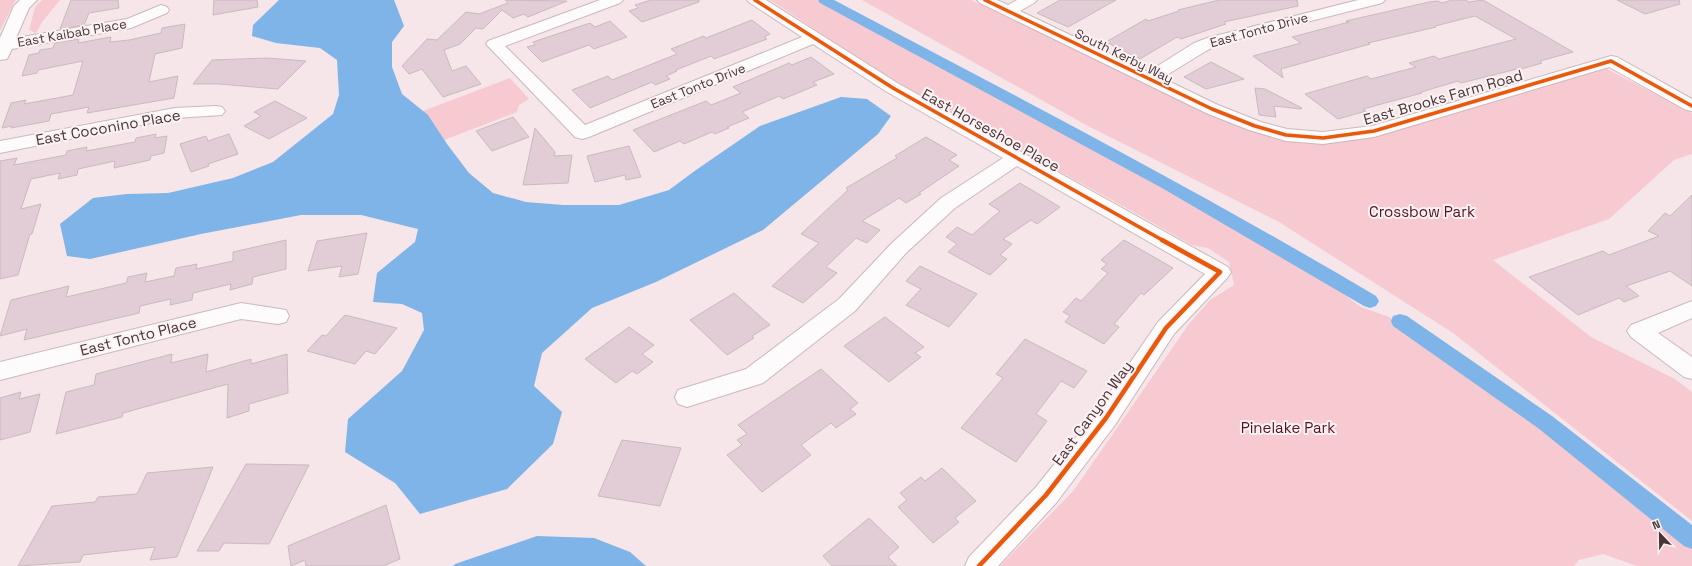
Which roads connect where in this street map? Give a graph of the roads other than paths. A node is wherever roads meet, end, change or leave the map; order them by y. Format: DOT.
graph roads {
  1 [pos="29,0"];
  2 [pos="615,0"];
  3 [pos="755,0"];
  4 [pos="985,0"];
  5 [pos="1029,0"];
  6 [pos="1377,0"];
  7 [pos="161,10"];
  8 [pos="1008,11"];
  9 [pos="814,38"];
  10 [pos="3,51"];
  11 [pos="1149,79"];
  12 [pos="1692,106"];
  13 [pos="216,111"];
  14 [pos="1255,126"];
  15 [pos="0,147"];
  16 [pos="1016,158"];
  17 [pos="1220,272"];
  18 [pos="1692,309"];
  19 [pos="278,316"];
  20 [pos="1692,370"];
  21 [pos="0,371"];
  22 [pos="687,397"];
  23 [pos="979,566"];
  1 -- 10 [label="street"];
  2 -- 9 [label="street, East Tonto Drive"];
  3 -- 9 [label="street, East Horseshoe Place"];
  4 -- 8 [label="street, South Kerby Way"];
  5 -- 8 [label="street"];
  6 -- 11 [label="street, East Tonto Drive"];
  7 -- 10 [label="street, East Kaibab Place"];
  8 -- 11 [label="street, South Kerby Way"];
  9 -- 16 [label="street, East Horseshoe Place"];
  11 -- 14 [label="street, South Kerby Way"];
  12 -- 14 [label="street, East Brooks Farm Road"];
  13 -- 15 [label="street, East Coconino Place"];
  16 -- 17 [label="street, East Horseshoe Place"];
  16 -- 22 [label="street, East Horseshoe Place"];
  17 -- 23 [label="street, East Canyon Way"];
  18 -- 20 [label="street"];
  19 -- 21 [label="street, East Tonto Place"];
}
